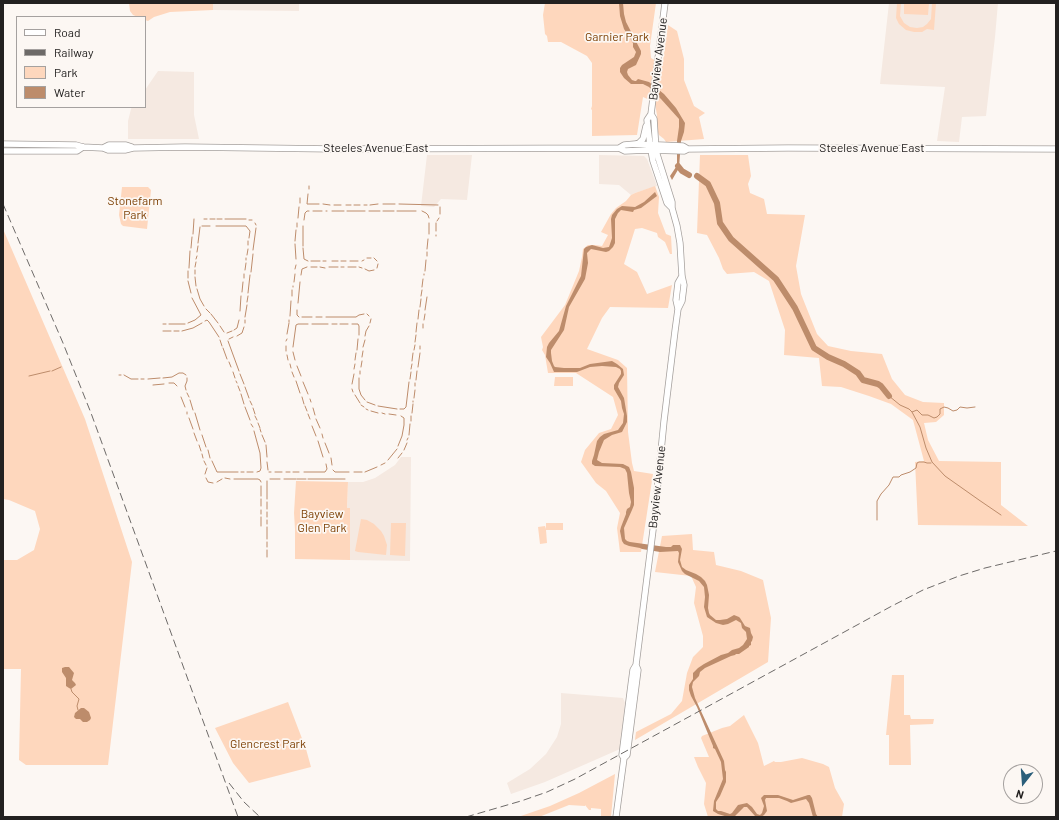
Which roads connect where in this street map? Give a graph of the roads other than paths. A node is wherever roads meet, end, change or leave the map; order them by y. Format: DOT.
graph roads {
  1 [pos="665,3"];
  2 [pos="651,114"];
  3 [pos="648,120"];
  4 [pos="654,135"];
  5 [pos="3,144"];
  6 [pos="83,148"];
  7 [pos="635,148"];
  8 [pos="653,148"];
  9 [pos="666,148"];
  10 [pos="1056,149"];
  11 [pos="3,151"];
  12 [pos="653,160"];
  13 [pos="661,168"];
  14 [pos="672,208"];
  15 [pos="616,817"];
  1 -- 2 [label="main road, Bayview Avenue"];
  2 -- 3 [label="main road, Bayview Avenue"];
  2 -- 4 [label="main road, Bayview Avenue"];
  3 -- 7 [label="main road"];
  3 -- 8 [label="main road, Bayview Avenue"];
  4 -- 8 [label="main road, Bayview Avenue"];
  4 -- 9 [label="main road"];
  5 -- 6 [label="main road, Steeles Avenue East"];
  6 -- 7 [label="main road, Steeles Avenue East"];
  6 -- 11 [label="main road, Steeles Avenue East"];
  7 -- 8 [label="main road, Steeles Avenue East"];
  7 -- 12 [label="main road"];
  8 -- 9 [label="main road, Steeles Avenue East"];
  8 -- 12 [label="main road, Bayview Avenue"];
  8 -- 13 [label="main road, Bayview Avenue"];
  9 -- 10 [label="main road, Steeles Avenue East"];
  9 -- 13 [label="main road"];
  12 -- 14 [label="main road, Bayview Avenue"];
  13 -- 14 [label="main road, Bayview Avenue"];
  14 -- 15 [label="main road, Bayview Avenue"];
}
